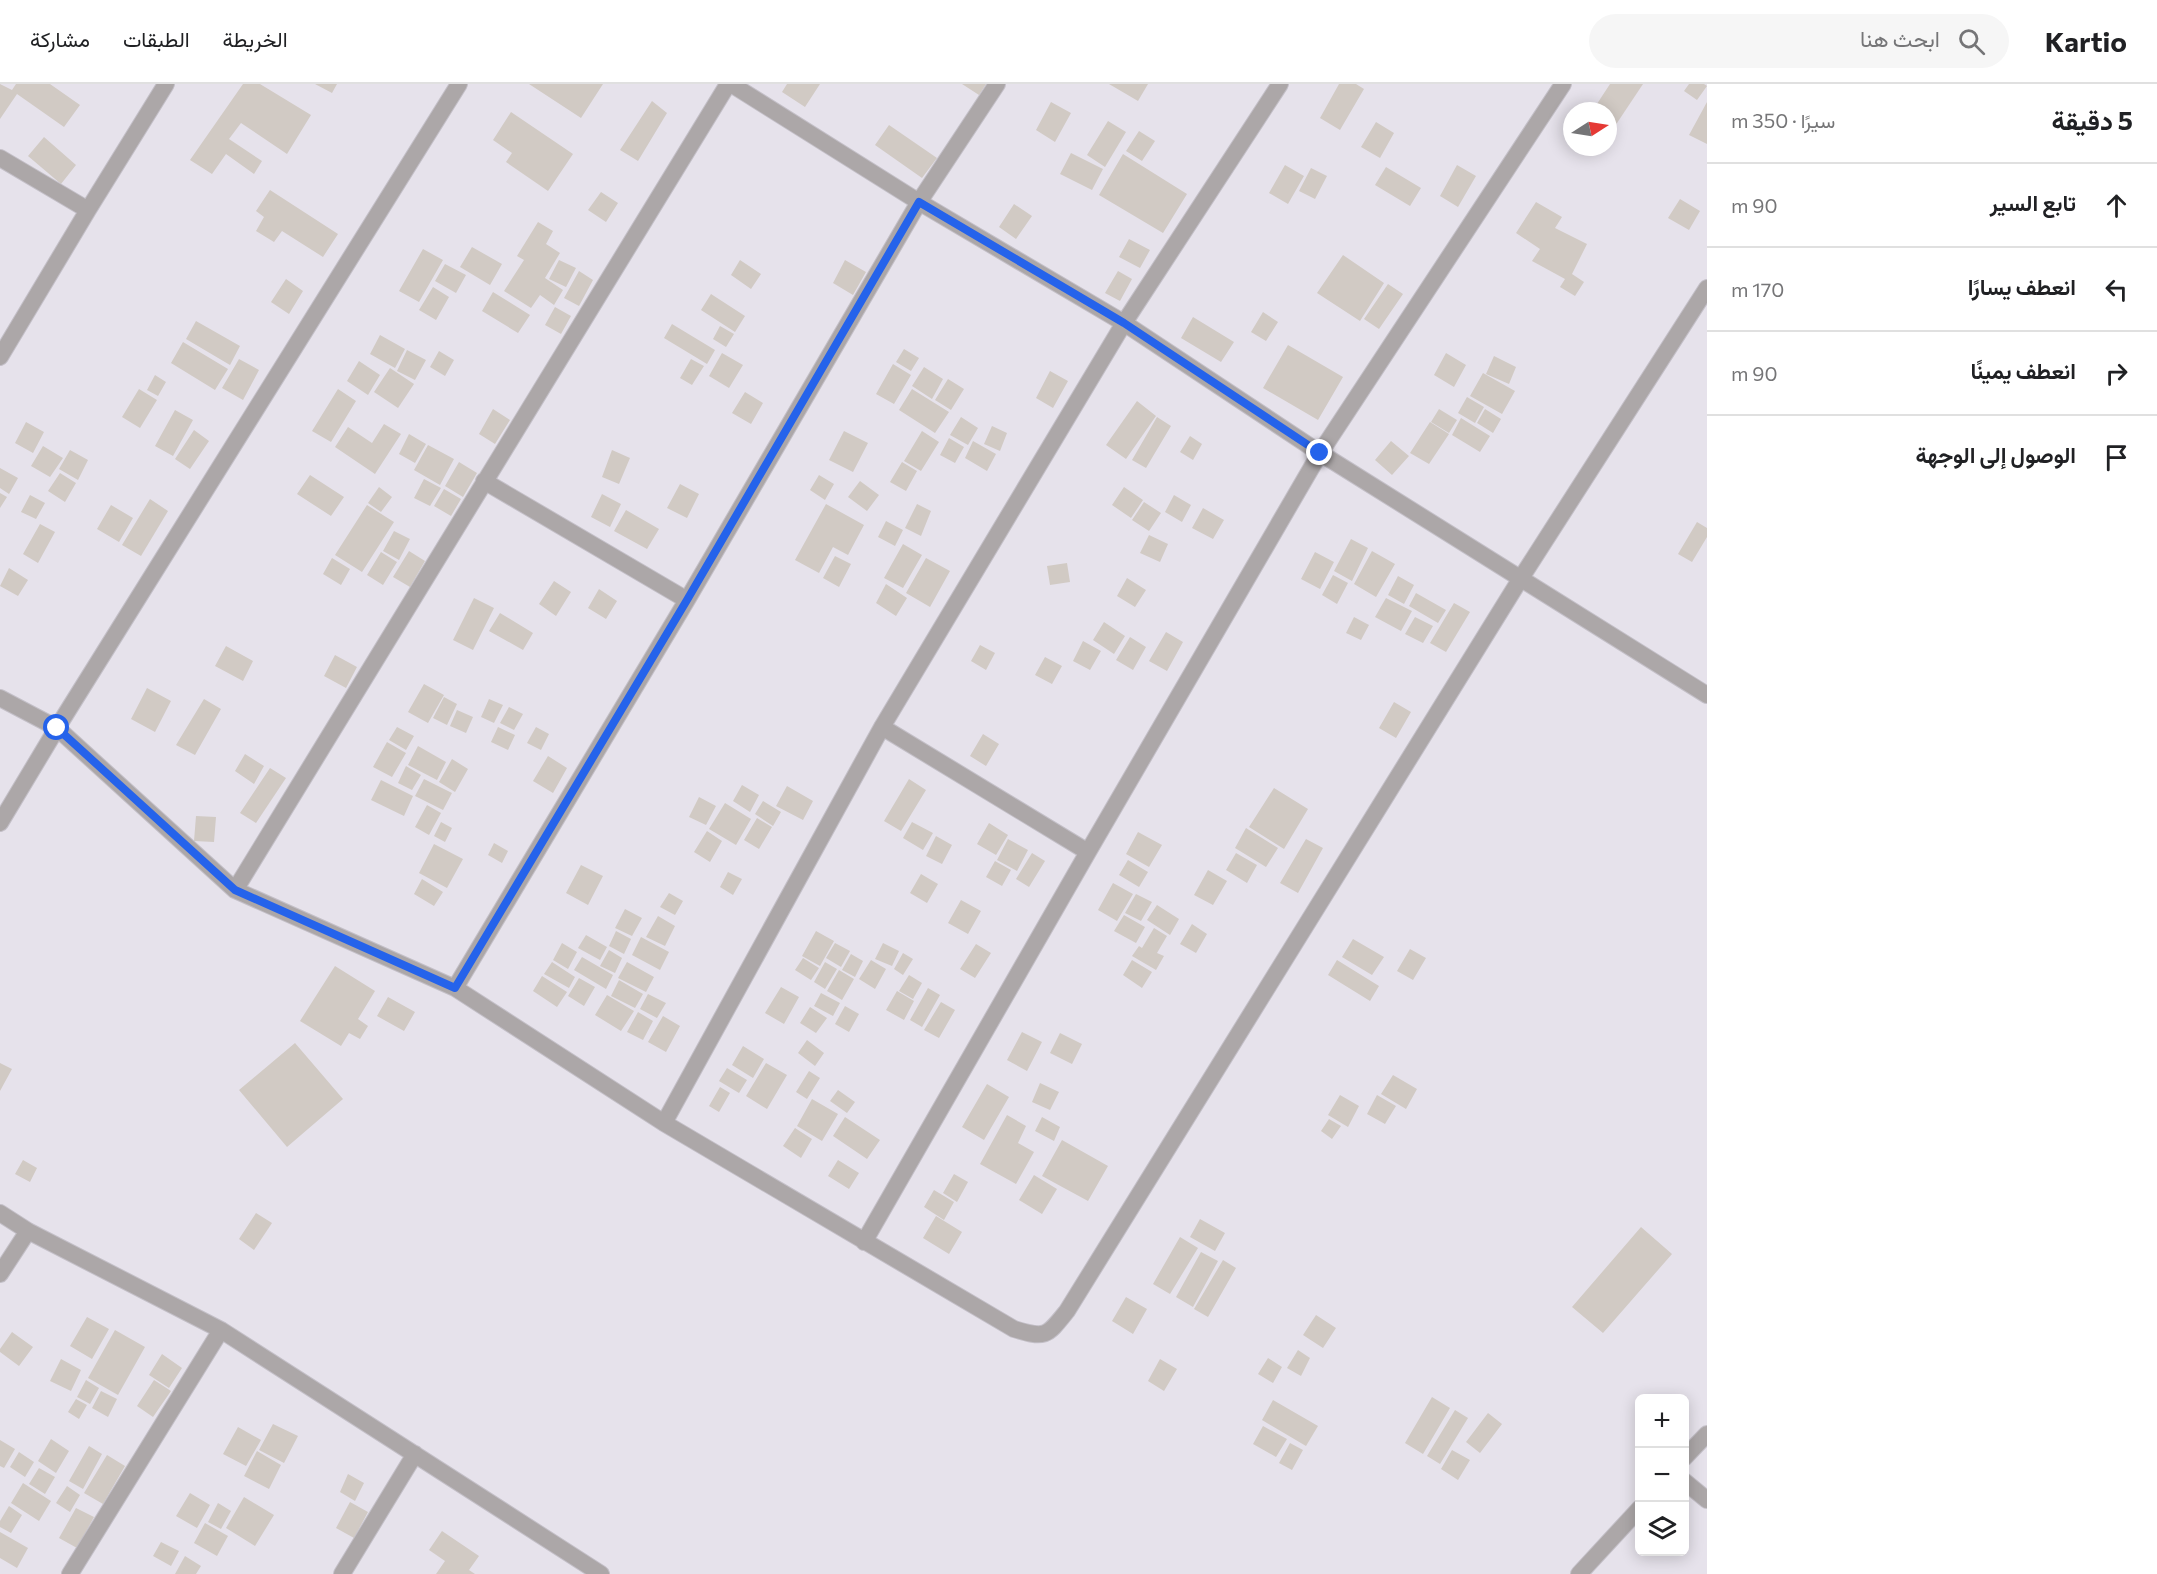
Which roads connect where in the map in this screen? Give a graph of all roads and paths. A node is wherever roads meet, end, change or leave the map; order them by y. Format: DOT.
graph roads {
  1 [pos="166,84"];
  2 [pos="459,84"];
  3 [pos="730,84"];
  4 [pos="997,84"];
  5 [pos="1280,84"];
  6 [pos="1563,84"];
  7 [pos="0,158"];
  8 [pos="919,202"];
  9 [pos="88,210"];
  10 [pos="1707,288"];
  11 [pos="1124,323"];
  12 [pos="0,357"];
  13 [pos="1320,453"];
  14 [pos="484,481"];
  15 [pos="1521,578"];
  16 [pos="687,600"];
  17 [pos="1707,695"];
  18 [pos="0,698"];
  19 [pos="57,728"];
  20 [pos="882,728"];
  21 [pos="0,823"];
  22 [pos="1088,852"];
  23 [pos="235,890"];
  24 [pos="455,988"];
  25 [pos="664,1123"];
  26 [pos="0,1213"];
  27 [pos="28,1231"];
  28 [pos="864,1242"];
  29 [pos="0,1274"];
  30 [pos="221,1329"];
  31 [pos="1707,1434"];
  32 [pos="1689,1453"];
  33 [pos="416,1454"];
  34 [pos="1689,1485"];
  35 [pos="1707,1500"];
  36 [pos="1635,1513"];
  37 [pos="70,1574"];
  38 [pos="342,1574"];
  39 [pos="601,1574"];
  40 [pos="1579,1574"];
  1 -- 9 [label="street"];
  2 -- 19 [label="street"];
  3 -- 8 [label="street"];
  3 -- 14 [label="street"];
  4 -- 8 [label="street"];
  5 -- 11 [label="street"];
  6 -- 13 [label="street"];
  7 -- 9 [label="street"];
  8 -- 11 [label="street"];
  8 -- 16 [label="street"];
  9 -- 12 [label="street"];
  10 -- 15 [label="street"];
  11 -- 13 [label="street"];
  11 -- 20 [label="street"];
  13 -- 15 [label="street"];
  13 -- 22 [label="street"];
  14 -- 16 [label="street"];
  14 -- 23 [label="street"];
  15 -- 17 [label="street"];
  15 -- 28 [label="street"];
  16 -- 24 [label="street"];
  18 -- 19 [label="street"];
  19 -- 21 [label="street"];
  19 -- 23 [label="street"];
  20 -- 22 [label="street"];
  20 -- 25 [label="street"];
  22 -- 28 [label="street"];
  23 -- 24 [label="street"];
  24 -- 25 [label="street"];
  25 -- 28 [label="street"];
  26 -- 27 [label="street"];
  27 -- 29 [label="street"];
  27 -- 30 [label="street"];
  30 -- 33 [label="street"];
  30 -- 37 [label="street"];
  31 -- 32 [label="street"];
  33 -- 38 [label="street"];
  33 -- 39 [label="street"];
  34 -- 35 [label="street"];
  36 -- 40 [label="street"];
}
